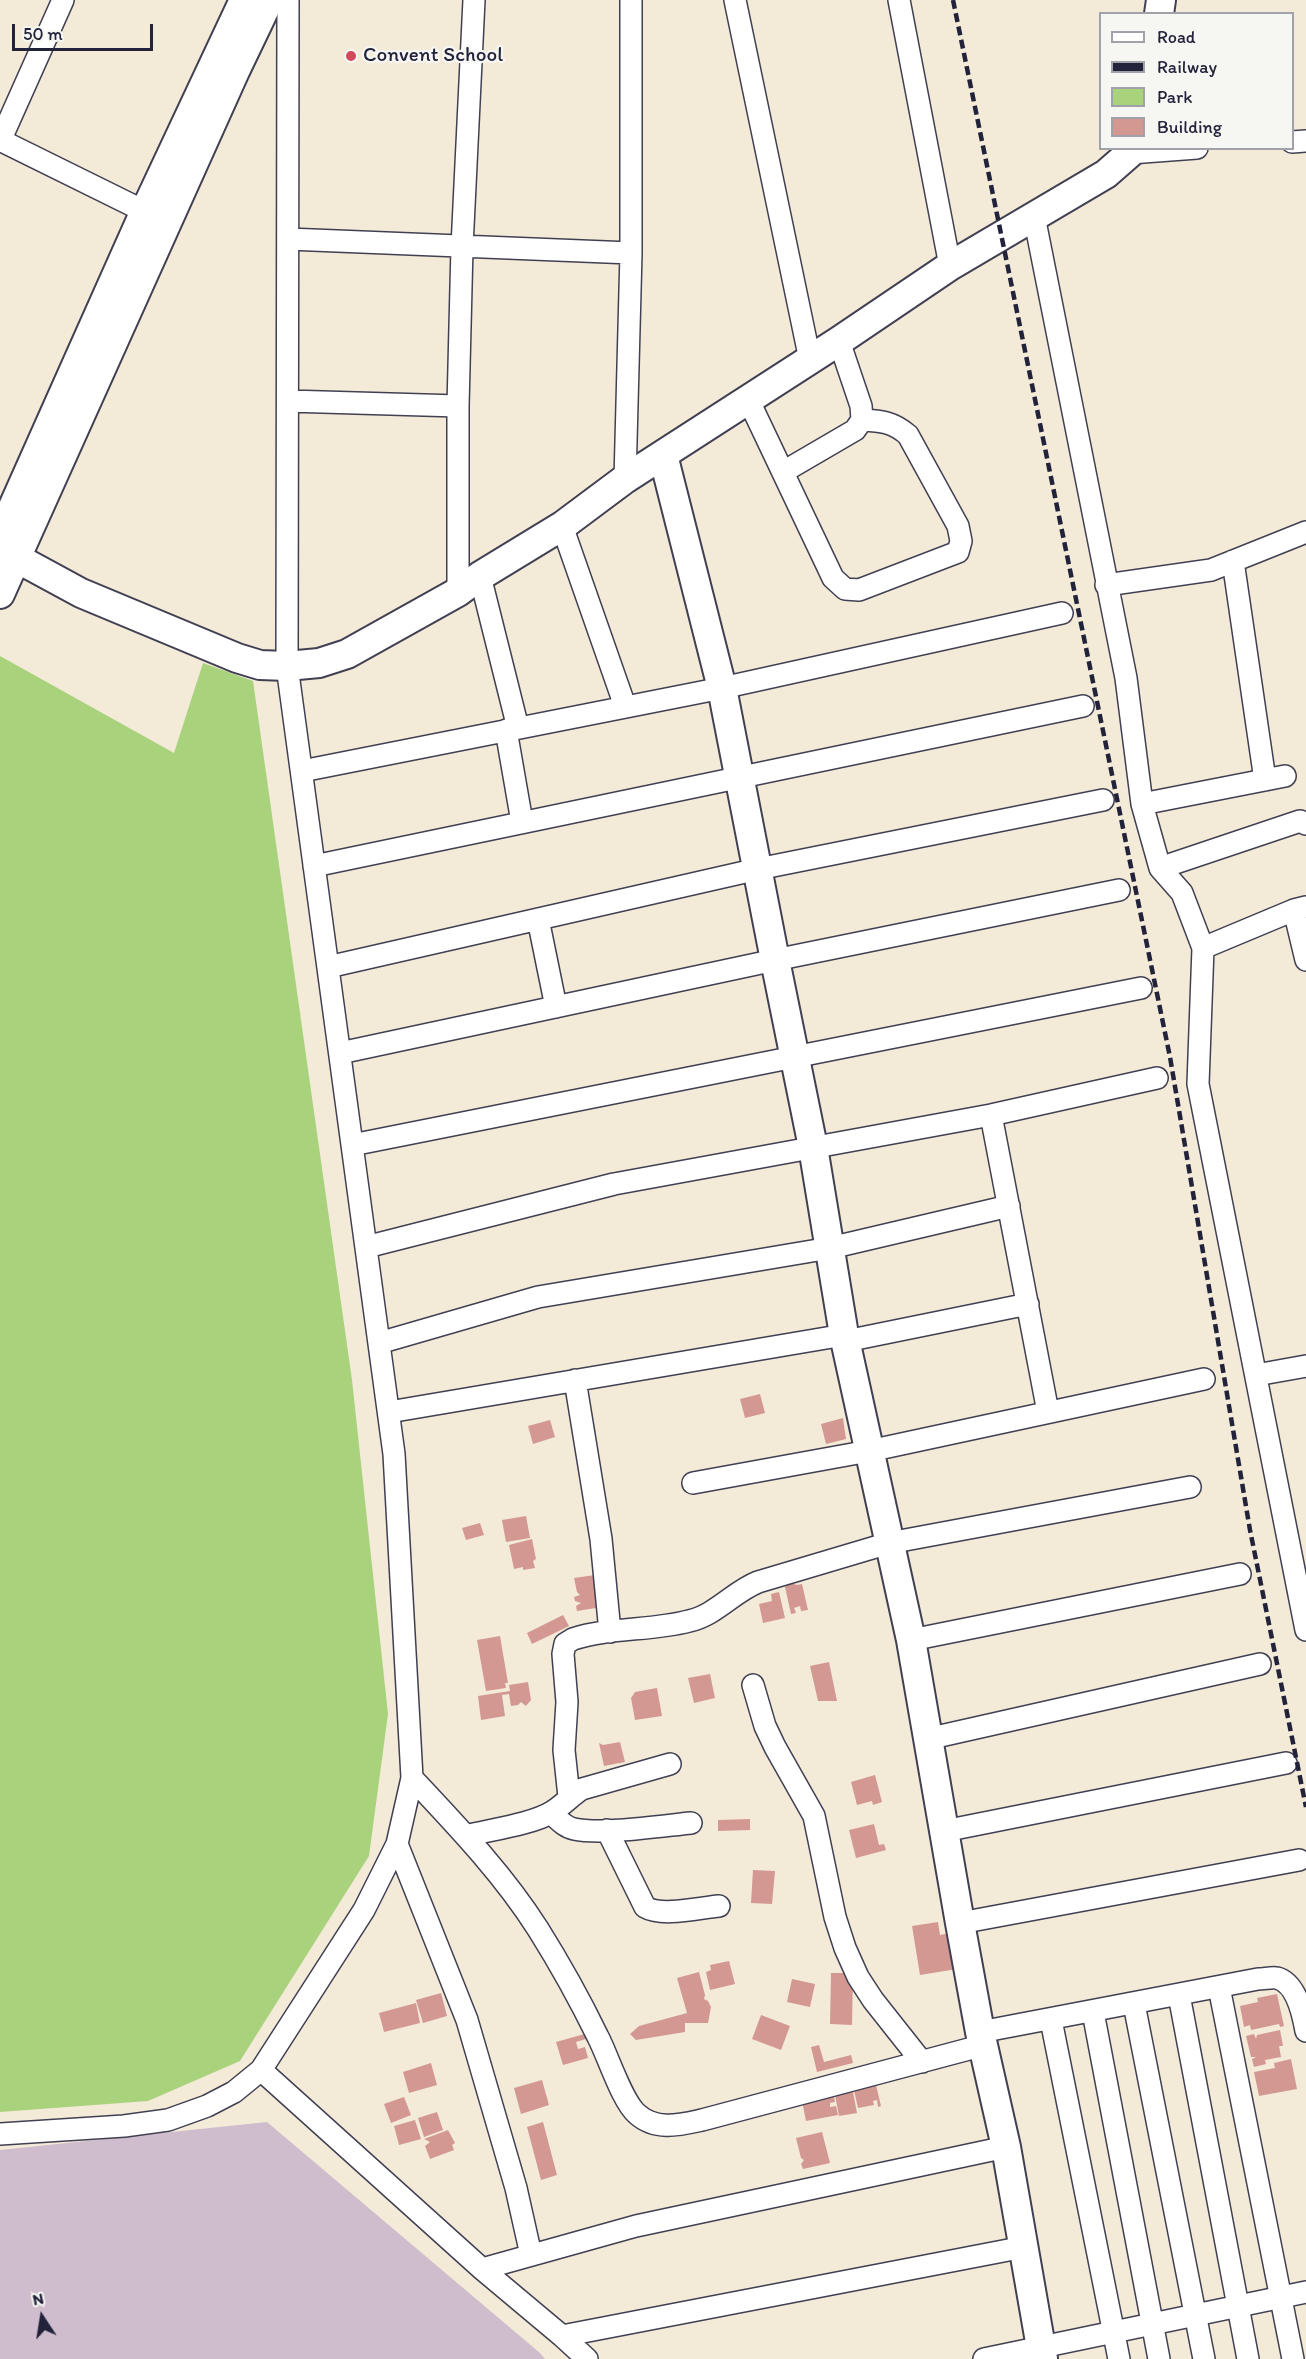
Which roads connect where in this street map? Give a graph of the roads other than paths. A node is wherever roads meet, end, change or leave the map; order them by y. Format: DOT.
graph roads {
  1 [pos="63,0"];
  2 [pos="244,0"];
  3 [pos="269,0"];
  4 [pos="288,0"];
  5 [pos="474,0"];
  6 [pos="631,0"];
  7 [pos="735,0"];
  8 [pos="899,0"];
  9 [pos="0,140"];
  10 [pos="1152,150"];
  11 [pos="1130,151"];
  12 [pos="1034,216"];
  13 [pos="156,217"];
  14 [pos="288,239"];
  15 [pos="462,248"];
  16 [pos="631,253"];
  17 [pos="950,266"];
  18 [pos="839,341"];
  19 [pos="810,360"];
  20 [pos="748,399"];
  21 [pos="288,401"];
  22 [pos="458,406"];
  23 [pos="862,420"];
  24 [pos="663,455"];
  25 [pos="783,472"];
  26 [pos="625,479"];
  27 [pos="562,526"];
  28 [pos="1306,532"];
  29 [pos="5,547"];
  30 [pos="1233,561"];
  31 [pos="469,584"];
  32 [pos="1106,585"];
  33 [pos="0,594"];
  34 [pos="1062,613"];
  35 [pos="287,666"];
  36 [pos="722,688"];
  37 [pos="625,706"];
  38 [pos="1083,706"];
  39 [pos="512,729"];
  40 [pos="302,771"];
  41 [pos="739,777"];
  42 [pos="1103,800"];
  43 [pos="1142,804"];
  44 [pos="522,822"];
  45 [pos="1306,824"];
  46 [pos="314,866"];
  47 [pos="1160,868"];
  48 [pos="758,869"];
  49 [pos="1119,890"];
  50 [pos="1300,909"];
  51 [pos="538,919"];
  52 [pos="1203,948"];
  53 [pos="775,960"];
  54 [pos="1306,960"];
  55 [pos="328,967"];
  56 [pos="1141,988"];
  57 [pos="556,1007"];
  58 [pos="340,1053"];
  59 [pos="795,1057"];
  60 [pos="1157,1078"];
  61 [pos="991,1115"];
  62 [pos="352,1145"];
  63 [pos="813,1147"];
  64 [pos="1010,1206"];
  65 [pos="366,1247"];
  66 [pos="830,1248"];
  67 [pos="1028,1304"];
  68 [pos="845,1338"];
  69 [pos="379,1343"];
  70 [pos="1306,1366"];
  71 [pos="1256,1375"];
  72 [pos="1204,1379"];
  73 [pos="575,1380"];
  74 [pos="388,1412"];
  75 [pos="1048,1412"];
  76 [pos="869,1451"];
  77 [pos="693,1483"];
  78 [pos="1190,1487"];
  79 [pos="889,1543"];
  80 [pos="1240,1574"];
  81 [pos="1306,1630"];
  82 [pos="610,1632"];
  83 [pos="911,1640"];
  84 [pos="1260,1664"];
  85 [pos="753,1685"];
  86 [pos="927,1739"];
  87 [pos="1286,1763"];
  88 [pos="670,1764"];
  89 [pos="412,1778"];
  90 [pos="569,1797"];
  91 [pos="551,1813"];
  92 [pos="691,1824"];
  93 [pos="607,1830"];
  94 [pos="944,1831"];
  95 [pos="466,1836"];
  96 [pos="397,1844"];
  97 [pos="1299,1860"];
  98 [pos="719,1906"];
  99 [pos="960,1923"];
  100 [pos="1219,1987"];
  101 [pos="1179,1995"];
  102 [pos="1134,2004"];
  103 [pos="1093,2012"];
  104 [pos="1051,2020"];
  105 [pos="1306,2031"];
  106 [pos="982,2038"];
  107 [pos="922,2061"];
  108 [pos="261,2070"];
  109 [pos="0,2134"];
  110 [pos="1006,2147"];
  111 [pos="1024,2247"];
  112 [pos="531,2255"];
  113 [pos="482,2269"];
  114 [pos="1306,2292"];
  115 [pos="1280,2297"];
  116 [pos="1238,2305"];
  117 [pos="1196,2314"];
  118 [pos="1151,2323"];
  119 [pos="1113,2332"];
  120 [pos="562,2336"];
  121 [pos="1042,2353"];
  122 [pos="586,2359"];
  123 [pos="984,2359"];
  124 [pos="1119,2359"];
  125 [pos="1159,2359"];
  126 [pos="1204,2359"];
  127 [pos="1248,2359"];
  128 [pos="1293,2359"];
  1 -- 9 [label="street"];
  2 -- 13 [label="street"];
  3 -- 13 [label="street"];
  4 -- 14 [label="street"];
  5 -- 15 [label="street"];
  6 -- 16 [label="street"];
  7 -- 19 [label="street"];
  8 -- 17 [label="street"];
  9 -- 13 [label="street"];
  10 -- 11 [label="street"];
  11 -- 12 [label="street"];
  12 -- 17 [label="street"];
  12 -- 32 [label="street"];
  13 -- 29 [label="street"];
  14 -- 15 [label="street"];
  14 -- 21 [label="street"];
  15 -- 16 [label="street"];
  15 -- 22 [label="street"];
  16 -- 26 [label="street"];
  17 -- 18 [label="street"];
  18 -- 19 [label="street"];
  18 -- 23 [label="street"];
  19 -- 20 [label="street"];
  20 -- 24 [label="street"];
  20 -- 25 [label="street"];
  21 -- 22 [label="street"];
  21 -- 35 [label="street"];
  22 -- 31 [label="street"];
  23 -- 25 [label="street"];
  23 -- 25 [label="street"];
  24 -- 26 [label="street"];
  24 -- 36 [label="street"];
  26 -- 27 [label="street"];
  27 -- 31 [label="street"];
  27 -- 37 [label="street"];
  28 -- 30 [label="street"];
  29 -- 33 [label="street"];
  29 -- 35 [label="street"];
  30 -- 32 [label="street"];
  30 -- 43 [label="street"];
  31 -- 35 [label="street"];
  31 -- 39 [label="street"];
  32 -- 43 [label="street"];
  34 -- 36 [label="street"];
  35 -- 40 [label="street"];
  36 -- 37 [label="street"];
  36 -- 41 [label="street"];
  37 -- 39 [label="street"];
  38 -- 41 [label="street"];
  39 -- 40 [label="street"];
  39 -- 44 [label="street"];
  40 -- 46 [label="street"];
  41 -- 44 [label="street"];
  41 -- 48 [label="street"];
  42 -- 48 [label="street"];
  43 -- 47 [label="street"];
  44 -- 46 [label="street"];
  45 -- 47 [label="street"];
  46 -- 55 [label="street"];
  47 -- 52 [label="street"];
  48 -- 51 [label="street"];
  48 -- 53 [label="street"];
  49 -- 53 [label="street"];
  50 -- 52 [label="street"];
  50 -- 54 [label="street"];
  51 -- 55 [label="street"];
  51 -- 57 [label="street"];
  52 -- 71 [label="street"];
  53 -- 57 [label="street"];
  53 -- 59 [label="street"];
  55 -- 58 [label="street"];
  56 -- 59 [label="street"];
  57 -- 58 [label="street"];
  58 -- 62 [label="street"];
  59 -- 62 [label="street"];
  59 -- 63 [label="street"];
  60 -- 61 [label="street"];
  61 -- 63 [label="street"];
  61 -- 64 [label="street"];
  62 -- 65 [label="street"];
  63 -- 65 [label="street"];
  63 -- 66 [label="street"];
  64 -- 66 [label="street"];
  64 -- 67 [label="street"];
  65 -- 69 [label="street"];
  66 -- 68 [label="street"];
  66 -- 69 [label="street"];
  67 -- 68 [label="street"];
  67 -- 75 [label="street"];
  68 -- 73 [label="street"];
  68 -- 76 [label="street"];
  69 -- 74 [label="street"];
  70 -- 71 [label="street"];
  71 -- 81 [label="street"];
  72 -- 75 [label="street"];
  73 -- 74 [label="street"];
  73 -- 82 [label="street"];
  74 -- 89 [label="street"];
  75 -- 76 [label="street"];
  76 -- 77 [label="street"];
  76 -- 79 [label="street"];
  78 -- 79 [label="street"];
  79 -- 82 [label="street"];
  79 -- 83 [label="street"];
  80 -- 83 [label="street"];
  82 -- 90 [label="street"];
  83 -- 86 [label="street"];
  84 -- 86 [label="street"];
  85 -- 107 [label="street"];
  86 -- 94 [label="street"];
  87 -- 94 [label="street"];
  88 -- 90 [label="street"];
  89 -- 95 [label="street"];
  89 -- 96 [label="street"];
  90 -- 91 [label="street"];
  91 -- 93 [label="street"];
  91 -- 95 [label="street"];
  92 -- 93 [label="street"];
  93 -- 98 [label="street"];
  94 -- 99 [label="street"];
  95 -- 107 [label="street"];
  96 -- 108 [label="street"];
  96 -- 112 [label="street"];
  97 -- 99 [label="street"];
  99 -- 106 [label="street"];
  100 -- 101 [label="street"];
  100 -- 105 [label="street"];
  100 -- 115 [label="street"];
  101 -- 102 [label="street"];
  101 -- 116 [label="street"];
  102 -- 103 [label="street"];
  102 -- 117 [label="street"];
  103 -- 104 [label="street"];
  103 -- 118 [label="street"];
  104 -- 106 [label="street"];
  104 -- 119 [label="street"];
  106 -- 107 [label="street"];
  106 -- 110 [label="street"];
  108 -- 109 [label="street"];
  108 -- 113 [label="street"];
  110 -- 111 [label="street"];
  110 -- 112 [label="street"];
  111 -- 120 [label="street"];
  111 -- 121 [label="street"];
  112 -- 113 [label="street"];
  113 -- 120 [label="street"];
  114 -- 115 [label="street"];
  115 -- 116 [label="street"];
  115 -- 128 [label="street"];
  116 -- 117 [label="street"];
  116 -- 127 [label="street"];
  117 -- 118 [label="street"];
  117 -- 126 [label="street"];
  118 -- 119 [label="street"];
  118 -- 125 [label="street"];
  119 -- 121 [label="street"];
  119 -- 124 [label="street"];
  120 -- 122 [label="street"];
  121 -- 123 [label="street"];
}
